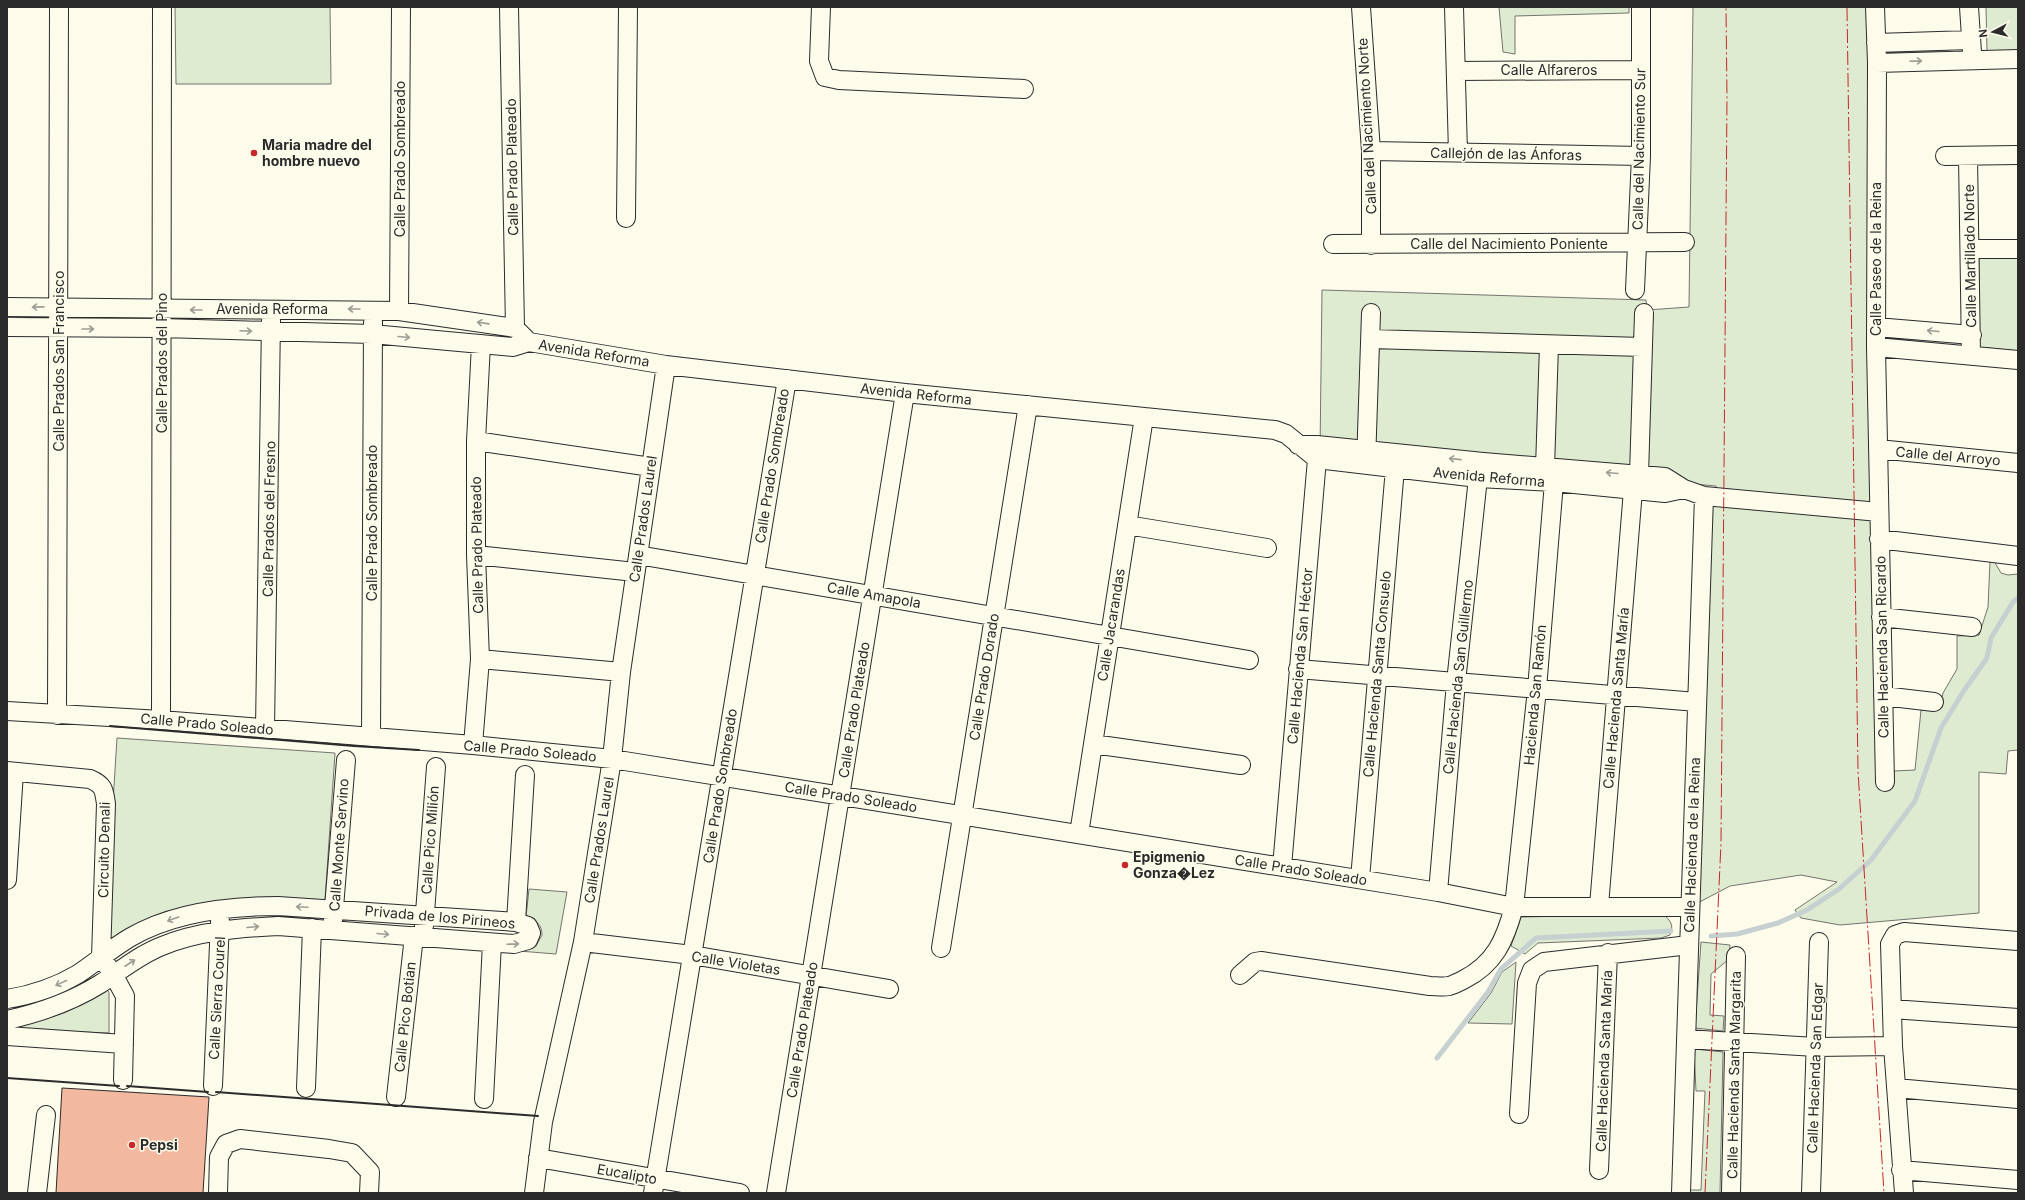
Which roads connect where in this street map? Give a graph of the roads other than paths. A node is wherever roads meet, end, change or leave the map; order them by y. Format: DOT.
graph roads {
  1 [pos="59,7"];
  2 [pos="162,7"];
  3 [pos="401,7"];
  4 [pos="509,7"];
  5 [pos="628,7"];
  6 [pos="821,7"];
  7 [pos="1361,7"];
  8 [pos="1454,7"];
  9 [pos="1641,7"];
  10 [pos="1875,7"];
  11 [pos="1969,7"];
  12 [pos="1970,40"];
  13 [pos="1876,43"];
  14 [pos="2018,59"];
  15 [pos="1973,60"];
  16 [pos="1877,63"];
  17 [pos="1641,70"];
  18 [pos="1456,71"];
  19 [pos="1024,89"];
  20 [pos="1371,151"];
  21 [pos="1458,153"];
  22 [pos="2018,155"];
  23 [pos="1641,156"];
  24 [pos="1945,156"];
  25 [pos="1968,156"];
  26 [pos="626,218"];
  27 [pos="1684,242"];
  28 [pos="1637,243"];
  29 [pos="1333,244"];
  30 [pos="1371,245"];
  31 [pos="1971,249"];
  32 [pos="2018,249"];
  33 [pos="1635,290"];
  34 [pos="7,307"];
  35 [pos="59,307"];
  36 [pos="270,309"];
  37 [pos="373,309"];
  38 [pos="162,310"];
  39 [pos="399,310"];
  40 [pos="1371,313"];
  41 [pos="1644,313"];
  42 [pos="7,327"];
  43 [pos="1876,327"];
  44 [pos="162,328"];
  45 [pos="515,328"];
  46 [pos="59,329"];
  47 [pos="272,332"];
  48 [pos="372,334"];
  49 [pos="1972,335"];
  50 [pos="1371,339"];
  51 [pos="530,342"];
  52 [pos="481,344"];
  53 [pos="1549,345"];
  54 [pos="1642,347"];
  55 [pos="1876,347"];
  56 [pos="1971,355"];
  57 [pos="2018,360"];
  58 [pos="666,364"];
  59 [pos="787,379"];
  60 [pos="905,393"];
  61 [pos="1028,406"];
  62 [pos="1144,417"];
  63 [pos="476,441"];
  64 [pos="1878,449"];
  65 [pos="1317,452"];
  66 [pos="1367,458"];
  67 [pos="2018,462"];
  68 [pos="651,467"];
  69 [pos="1395,468"];
  70 [pos="1480,470"];
  71 [pos="1549,475"];
  72 [pos="1636,483"];
  73 [pos="1704,496"];
  74 [pos="1879,512"];
  75 [pos="1127,526"];
  76 [pos="1879,539"];
  77 [pos="1267,548"];
  78 [pos="476,555"];
  79 [pos="2018,556"];
  80 [pos="636,564"];
  81 [pos="754,575"];
  82 [pos="872,595"];
  83 [pos="994,616"];
  84 [pos="1881,617"];
  85 [pos="1972,627"];
  86 [pos="1110,636"];
  87 [pos="480,659"];
  88 [pos="1249,660"];
  89 [pos="1298,669"];
  90 [pos="621,672"];
  91 [pos="1377,676"];
  92 [pos="1456,682"];
  93 [pos="1537,688"];
  94 [pos="1616,695"];
  95 [pos="1883,696"];
  96 [pos="1697,702"];
  97 [pos="1934,702"];
  98 [pos="7,711"];
  99 [pos="57,715"];
  100 [pos="161,720"];
  101 [pos="266,729"];
  102 [pos="371,737"];
  103 [pos="1093,744"];
  104 [pos="473,745"];
  105 [pos="612,759"];
  106 [pos="346,760"];
  107 [pos="1241,765"];
  108 [pos="436,767"];
  109 [pos="10,772"];
  110 [pos="525,775"];
  111 [pos="721,777"];
  112 [pos="1885,782"];
  113 [pos="840,796"];
  114 [pos="962,815"];
  115 [pos="1079,834"];
  116 [pos="1282,867"];
  117 [pos="1360,879"];
  118 [pos="7,880"];
  119 [pos="1438,892"];
  120 [pos="1599,906"];
  121 [pos="1514,907"];
  122 [pos="1690,907"];
  123 [pos="334,909"];
  124 [pos="220,910"];
  125 [pos="425,914"];
  126 [pos="516,922"];
  127 [pos="312,928"];
  128 [pos="333,930"];
  129 [pos="221,932"];
  130 [pos="418,937"];
  131 [pos="2018,941"];
  132 [pos="583,942"];
  133 [pos="1819,942"];
  134 [pos="492,943"];
  135 [pos="1689,945"];
  136 [pos="941,948"];
  137 [pos="1608,953"];
  138 [pos="692,955"];
  139 [pos="1736,956"];
  140 [pos="101,957"];
  141 [pos="113,974"];
  142 [pos="811,975"];
  143 [pos="1240,975"];
  144 [pos="889,989"];
  145 [pos="7,999"];
  146 [pos="1892,1009"];
  147 [pos="2018,1018"];
  148 [pos="7,1020"];
  149 [pos="7,1036"];
  150 [pos="1686,1039"];
  151 [pos="1734,1042"];
  152 [pos="124,1044"];
  153 [pos="1893,1046"];
  154 [pos="1816,1047"];
  155 [pos="123,1080"];
  156 [pos="213,1086"];
  157 [pos="306,1088"];
  158 [pos="1896,1088"];
  159 [pos="396,1097"];
  160 [pos="484,1099"];
  161 [pos="2018,1099"];
  162 [pos="1519,1114"];
  163 [pos="46,1115"];
  164 [pos="538,1158"];
  165 [pos="1599,1170"];
  166 [pos="1901,1170"];
  167 [pos="2018,1180"];
  168 [pos="654,1186"];
  169 [pos="37,1193"];
  170 [pos="218,1193"];
  171 [pos="369,1193"];
  172 [pos="534,1193"];
  173 [pos="740,1193"];
  174 [pos="776,1193"];
  175 [pos="1681,1193"];
  176 [pos="1731,1193"];
  177 [pos="1811,1193"];
  178 [pos="1904,1193"];
  1 -- 35 [label="street, Calle Prados San Francisco"];
  2 -- 38 [label="street, Calle Prados del Pino"];
  3 -- 39 [label="street, Calle Prado Sombreado"];
  4 -- 45 [label="street, Calle Prado Plateado"];
  5 -- 26 [label="street"];
  6 -- 19 [label="street"];
  7 -- 20 [label="street, Calle del Nacimiento Norte"];
  8 -- 18 [label="street"];
  9 -- 17 [label="street, Calle del Nacimiento Sur"];
  10 -- 13 [label="street, Calle Paseo de la Reina"];
  11 -- 12 [label="street"];
  12 -- 13 [label="street"];
  12 -- 15 [label="street"];
  13 -- 16 [label="street, Calle Paseo de la Reina"];
  14 -- 15 [label="street"];
  16 -- 15 [label="street, one-way"];
  16 -- 43 [label="street, Calle Paseo de la Reina"];
  17 -- 18 [label="street, Calle Alfareros"];
  17 -- 23 [label="street, Calle del Nacimiento Sur"];
  18 -- 21 [label="street"];
  20 -- 21 [label="street, Callejón de las Ánforas"];
  20 -- 30 [label="street, Calle del Nacimiento Norte"];
  21 -- 23 [label="street, Callejón de las Ánforas"];
  22 -- 25 [label="street"];
  23 -- 28 [label="street, Calle del Nacimiento Sur"];
  24 -- 25 [label="street"];
  25 -- 31 [label="street, Calle Martillado Norte"];
  27 -- 28 [label="street, Calle del Nacimiento Poniente"];
  28 -- 30 [label="street, Calle del Nacimiento Poniente"];
  28 -- 33 [label="street, Calle del Nacimiento Sur"];
  29 -- 30 [label="street, Calle del Nacimiento Poniente"];
  31 -- 32 [label="street"];
  31 -- 49 [label="street, Calle Martillado Norte"];
  35 -- 34 [label="street, Avenida Reforma, one-way"];
  35 -- 38 [label="street, Avenida Reforma"];
  35 -- 46 [label="street, Calle Prados San Francisco"];
  37 -- 36 [label="street, Avenida Reforma, one-way"];
  36 -- 38 [label="street, Avenida Reforma, one-way"];
  36 -- 47 [label="street, Calle Prados del Fresno"];
  37 -- 39 [label="street, Avenida Reforma"];
  37 -- 48 [label="street, Calle Prado Sombreado"];
  38 -- 44 [label="street, Calle Prados del Pino"];
  45 -- 39 [label="street, Avenida Reforma, one-way"];
  40 -- 50 [label="street"];
  41 -- 54 [label="street, Calle Hacienda Santa María"];
  42 -- 46 [label="street, Avenida Reforma"];
  49 -- 43 [label="street, one-way"];
  43 -- 55 [label="street, Calle Paseo de la Reina"];
  46 -- 44 [label="street, Avenida Reforma, one-way"];
  44 -- 47 [label="street, Avenida Reforma, one-way"];
  44 -- 100 [label="street, Calle Prados del Pino"];
  45 -- 51 [label="street, Avenida Reforma"];
  46 -- 99 [label="street, Calle Prados San Francisco"];
  47 -- 48 [label="street, Avenida Reforma"];
  47 -- 101 [label="street, Calle Prados del Fresno"];
  48 -- 52 [label="street, Avenida Reforma, one-way"];
  48 -- 102 [label="street, Calle Prado Sombreado"];
  49 -- 56 [label="street, Calle Martillado Norte"];
  50 -- 53 [label="street"];
  50 -- 66 [label="street"];
  51 -- 52 [label="street, Avenida Reforma"];
  51 -- 58 [label="street, Avenida Reforma"];
  52 -- 63 [label="street, Calle Prado Plateado"];
  53 -- 54 [label="street"];
  53 -- 71 [label="street, Hacienda San Ramón"];
  54 -- 72 [label="street, Calle Hacienda Santa María"];
  55 -- 56 [label="street"];
  55 -- 64 [label="street, Calle Paseo de la Reina"];
  56 -- 57 [label="street"];
  58 -- 59 [label="street, Avenida Reforma"];
  58 -- 68 [label="street, Calle Prados Laurel"];
  59 -- 60 [label="street, Avenida Reforma"];
  59 -- 81 [label="street, Calle Prado Sombreado"];
  60 -- 61 [label="street, Avenida Reforma"];
  60 -- 82 [label="street, Calle Prado Plateado"];
  61 -- 62 [label="street, Avenida Reforma"];
  61 -- 83 [label="street, Calle Prado Dorado"];
  62 -- 65 [label="street, Avenida Reforma"];
  62 -- 75 [label="street, Calle Jacarandas"];
  63 -- 68 [label="street"];
  63 -- 78 [label="street, Calle Prado Plateado"];
  64 -- 67 [label="street, Calle del Arroyo"];
  64 -- 74 [label="street, Calle Paseo de la Reina"];
  65 -- 66 [label="street, Avenida Reforma"];
  65 -- 89 [label="street, Calle Hacienda San Héctor"];
  66 -- 69 [label="street, Avenida Reforma"];
  70 -- 66 [label="street, Avenida Reforma, one-way"];
  68 -- 80 [label="street, Calle Prados Laurel"];
  69 -- 70 [label="street, Avenida Reforma"];
  69 -- 91 [label="street, Calle Hacienda Santa Consuelo"];
  70 -- 71 [label="street, Avenida Reforma"];
  70 -- 92 [label="street, Calle Hacienda San Guillermo"];
  71 -- 72 [label="street, Avenida Reforma"];
  71 -- 93 [label="street, Hacienda San Ramón"];
  72 -- 73 [label="street, Avenida Reforma"];
  72 -- 94 [label="street, Calle Hacienda Santa María"];
  73 -- 74 [label="street, Avenida Reforma"];
  73 -- 96 [label="street, Calle Hacienda de la Reina"];
  74 -- 76 [label="street, Calle Hacienda San Ricardo"];
  75 -- 77 [label="street"];
  75 -- 86 [label="street, Calle Jacarandas"];
  76 -- 79 [label="street"];
  76 -- 84 [label="street, Calle Hacienda San Ricardo"];
  78 -- 80 [label="street, Calle Amapola"];
  78 -- 87 [label="street, Calle Prado Plateado"];
  80 -- 81 [label="street, Calle Amapola"];
  80 -- 90 [label="street, Calle Prados Laurel"];
  81 -- 82 [label="street, Calle Amapola"];
  81 -- 111 [label="street, Calle Prado Sombreado"];
  82 -- 83 [label="street, Calle Amapola"];
  82 -- 113 [label="street, Calle Prado Plateado"];
  83 -- 86 [label="street, Calle Amapola"];
  83 -- 114 [label="street, Calle Prado Dorado"];
  84 -- 85 [label="street"];
  84 -- 95 [label="street, Calle Hacienda San Ricardo"];
  86 -- 88 [label="street, Calle Amapola"];
  86 -- 103 [label="street, Calle Jacarandas"];
  87 -- 90 [label="street"];
  87 -- 104 [label="street, Calle Prado Plateado"];
  89 -- 91 [label="street"];
  89 -- 116 [label="street, Calle Hacienda San Héctor"];
  90 -- 105 [label="street, Calle Prados Laurel"];
  91 -- 92 [label="street"];
  91 -- 117 [label="street, Calle Hacienda Santa Consuelo"];
  92 -- 93 [label="street"];
  92 -- 119 [label="street, Calle Hacienda San Guillermo"];
  93 -- 94 [label="street"];
  93 -- 121 [label="street, Hacienda San Ramón"];
  94 -- 96 [label="street"];
  94 -- 120 [label="street, Calle Hacienda Santa María"];
  95 -- 97 [label="street"];
  95 -- 112 [label="street, Calle Hacienda San Ricardo"];
  96 -- 122 [label="street, Calle Hacienda de la Reina"];
  98 -- 99 [label="street, Calle Prado Soleado"];
  99 -- 100 [label="street, Calle Prado Soleado"];
  100 -- 101 [label="street, Calle Prado Soleado"];
  101 -- 102 [label="street, Calle Prado Soleado"];
  102 -- 104 [label="street, Calle Prado Soleado"];
  103 -- 107 [label="street"];
  103 -- 115 [label="street, Calle Jacarandas"];
  104 -- 105 [label="street, Calle Prado Soleado"];
  105 -- 111 [label="street, Calle Prado Soleado"];
  105 -- 132 [label="street, Calle Prados Laurel"];
  106 -- 123 [label="street, Calle Monte Servino"];
  108 -- 125 [label="street, Calle Pico Milión"];
  109 -- 118 [label="street, Circuito Denali"];
  109 -- 140 [label="street, Circuito Denali"];
  110 -- 126 [label="street"];
  111 -- 113 [label="street, Calle Prado Soleado"];
  111 -- 138 [label="street, Calle Prado Sombreado"];
  113 -- 114 [label="street, Calle Prado Soleado"];
  113 -- 142 [label="street, Calle Prado Plateado"];
  114 -- 115 [label="street, Calle Prado Soleado"];
  114 -- 136 [label="street, Calle Prado Dorado"];
  115 -- 116 [label="street, Calle Prado Soleado"];
  116 -- 117 [label="street, Calle Prado Soleado"];
  117 -- 119 [label="street, Calle Prado Soleado"];
  119 -- 121 [label="street, Calle Prado Soleado"];
  120 -- 121 [label="street, Calle Prado Soleado"];
  120 -- 122 [label="street, Calle Prado Soleado"];
  121 -- 143 [label="street, Hacienda San Ramón"];
  122 -- 135 [label="street, Calle Hacienda de la Reina"];
  123 -- 124 [label="street, Privada de los Pirineos, one-way"];
  123 -- 125 [label="street, Privada de los Pirineos"];
  123 -- 128 [label="street, Calle Monte Servino"];
  124 -- 129 [label="street, Calle Sierra Courel"];
  124 -- 140 [label="street, Privada de los Pirineos, one-way"];
  125 -- 126 [label="street, Privada de los Pirineos"];
  125 -- 130 [label="street, Calle Pico Milión"];
  134 -- 126 [label="street, Privada de los Pirineos, one-way"];
  127 -- 128 [label="street, Privada de los Pirineos"];
  129 -- 127 [label="street, Privada de los Pirineos, one-way"];
  127 -- 157 [label="street"];
  128 -- 130 [label="street, Privada de los Pirineos, one-way"];
  141 -- 129 [label="street, Privada de los Pirineos, one-way"];
  129 -- 156 [label="street, Calle Sierra Courel"];
  130 -- 134 [label="street, Privada de los Pirineos"];
  130 -- 159 [label="street, Calle Pico Botian"];
  131 -- 146 [label="street"];
  132 -- 138 [label="street, Calle Violetas"];
  132 -- 164 [label="street, Calle Prados Laurel"];
  133 -- 154 [label="street, Calle Hacienda San Edgar"];
  134 -- 160 [label="street"];
  135 -- 137 [label="street"];
  135 -- 150 [label="street, Calle Hacienda de la Reina"];
  137 -- 162 [label="street"];
  137 -- 165 [label="street, Calle Hacienda Santa María"];
  138 -- 142 [label="street, Calle Violetas"];
  138 -- 168 [label="street, Calle Prado Sombreado"];
  139 -- 151 [label="street, Calle Hacienda Santa Margarita"];
  140 -- 141 [label="street"];
  140 -- 145 [label="street, Privada de los Pirineos, one-way"];
  141 -- 148 [label="street, Privada de los Pirineos"];
  141 -- 152 [label="street"];
  142 -- 144 [label="street, Calle Violetas"];
  142 -- 174 [label="street, Calle Prado Plateado"];
  146 -- 147 [label="street"];
  146 -- 153 [label="street"];
  149 -- 152 [label="street"];
  150 -- 151 [label="street"];
  150 -- 175 [label="street, Calle Hacienda de la Reina"];
  151 -- 154 [label="street"];
  151 -- 176 [label="street, Calle Hacienda Santa Margarita"];
  152 -- 155 [label="street"];
  153 -- 154 [label="street"];
  153 -- 158 [label="street"];
  154 -- 177 [label="street, Calle Hacienda San Edgar"];
  158 -- 161 [label="street"];
  158 -- 166 [label="street"];
  163 -- 169 [label="street"];
  164 -- 168 [label="street, Eucalipto"];
  164 -- 172 [label="street, Calle Prados Laurel"];
  166 -- 167 [label="street"];
  166 -- 178 [label="street"];
  168 -- 173 [label="street, Eucalipto"];
  170 -- 171 [label="street"];
}
